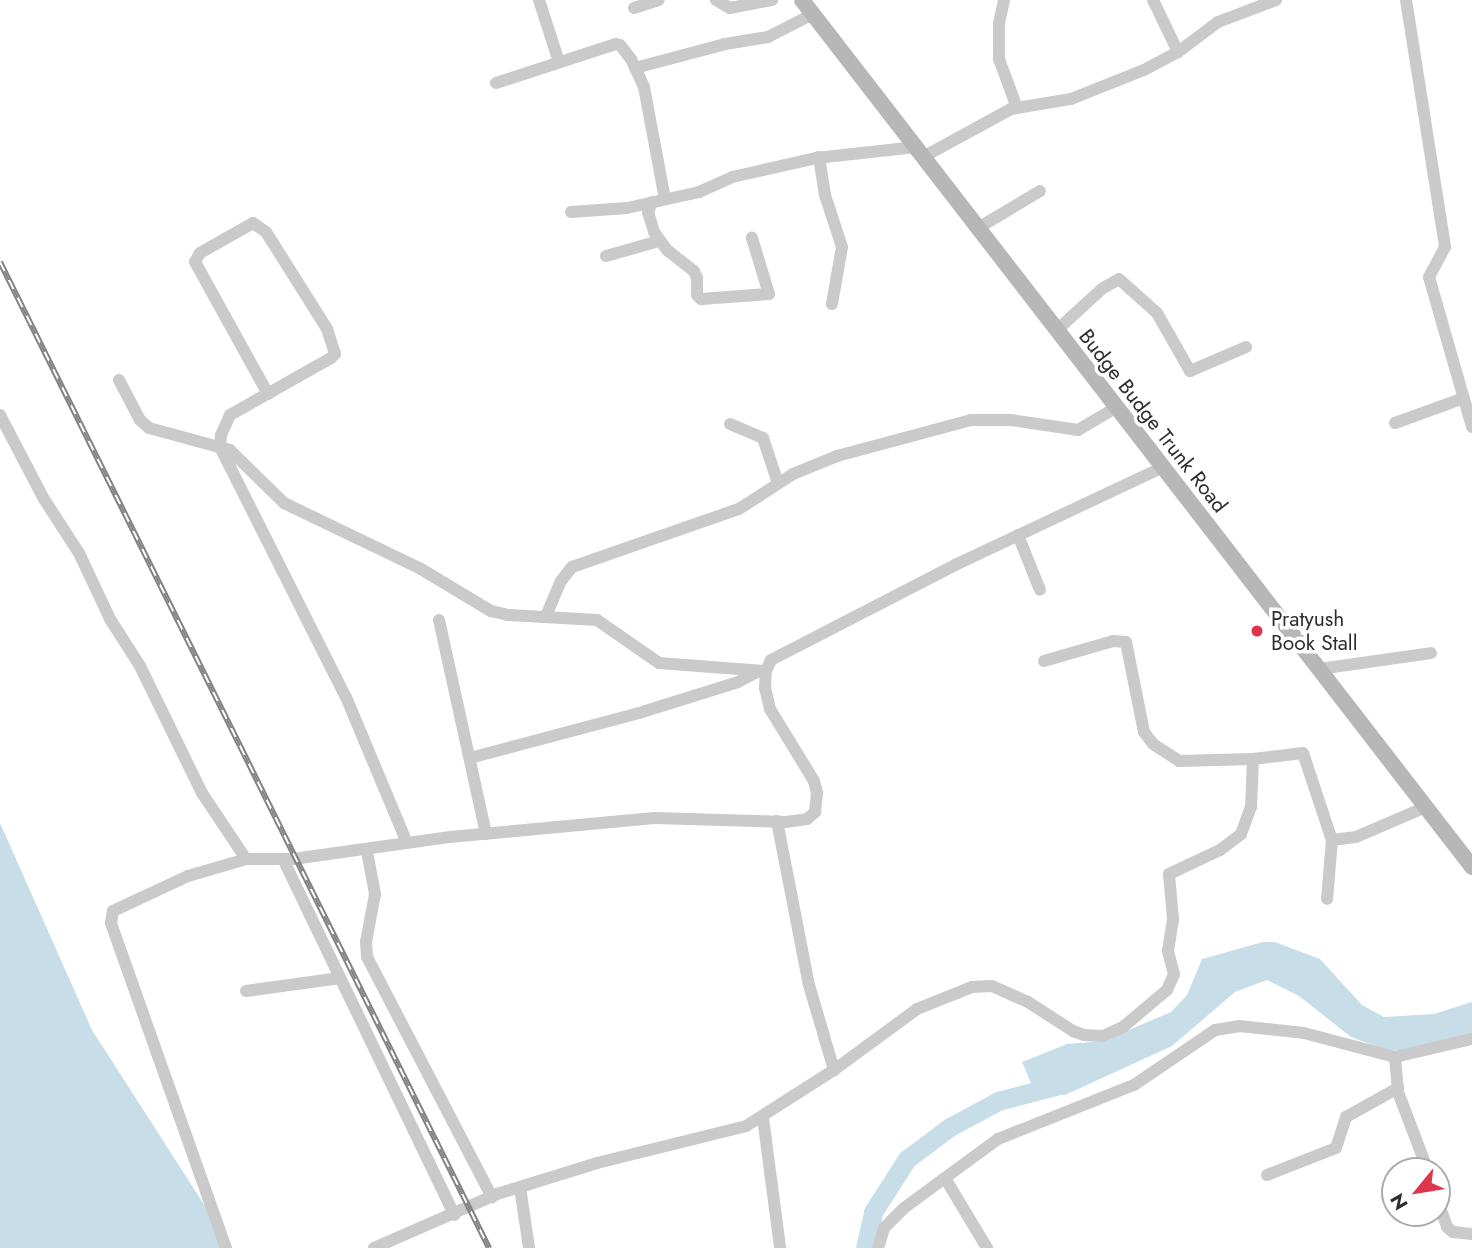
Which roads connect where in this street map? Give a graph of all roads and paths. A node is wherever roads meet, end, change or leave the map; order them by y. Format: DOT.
graph roads {
  1 [pos="539,0"];
  2 [pos="659,0"];
  3 [pos="716,0"];
  4 [pos="772,0"];
  5 [pos="802,0"];
  6 [pos="1003,0"];
  7 [pos="1153,0"];
  8 [pos="1276,0"];
  9 [pos="1406,0"];
  10 [pos="634,8"];
  11 [pos="813,14"];
  12 [pos="1178,52"];
  13 [pos="559,62"];
  14 [pos="635,68"];
  15 [pos="496,83"];
  16 [pos="1017,108"];
  17 [pos="919,152"];
  18 [pos="819,157"];
  19 [pos="1040,191"];
  20 [pos="658,200"];
  21 [pos="571,212"];
  22 [pos="978,228"];
  23 [pos="752,238"];
  24 [pos="659,240"];
  25 [pos="606,256"];
  26 [pos="832,304"];
  27 [pos="1057,330"];
  28 [pos="1246,347"];
  29 [pos="119,380"];
  30 [pos="268,394"];
  31 [pos="1464,398"];
  32 [pos="1117,407"];
  33 [pos="0,415"];
  34 [pos="1395,423"];
  35 [pos="730,424"];
  36 [pos="1472,427"];
  37 [pos="220,447"];
  38 [pos="1163,467"];
  39 [pos="778,483"];
  40 [pos="1018,535"];
  41 [pos="1040,590"];
  42 [pos="546,616"];
  43 [pos="439,620"];
  44 [pos="1431,653"];
  45 [pos="1044,661"];
  46 [pos="1319,669"];
  47 [pos="763,671"];
  48 [pos="470,758"];
  49 [pos="1253,759"];
  50 [pos="1426,807"];
  51 [pos="777,821"];
  52 [pos="486,834"];
  53 [pos="1332,840"];
  54 [pos="407,844"];
  55 [pos="367,851"];
  56 [pos="246,859"];
  57 [pos="283,859"];
  58 [pos="1472,867"];
  59 [pos="1327,899"];
  60 [pos="340,978"];
  61 [pos="246,991"];
  62 [pos="1472,1039"];
  63 [pos="1395,1057"];
  64 [pos="834,1070"];
  65 [pos="1398,1088"];
  66 [pos="762,1118"];
  67 [pos="1423,1157"];
  68 [pos="1267,1175"];
  69 [pos="945,1178"];
  70 [pos="520,1187"];
  71 [pos="492,1197"];
  72 [pos="454,1215"];
  73 [pos="1447,1227"];
  74 [pos="1472,1234"];
  75 [pos="401,1243"];
  76 [pos="226,1248"];
  77 [pos="374,1248"];
  78 [pos="529,1248"];
  79 [pos="780,1248"];
  80 [pos="878,1248"];
  81 [pos="987,1248"];
  1 -- 13 [label="street"];
  2 -- 10 [label="street"];
  3 -- 4 [label="street"];
  5 -- 11 [label="main road, Budge Budge Trunk Road"];
  6 -- 16 [label="street"];
  7 -- 12 [label="street"];
  8 -- 12 [label="street"];
  9 -- 31 [label="street"];
  11 -- 14 [label="street"];
  11 -- 17 [label="main road, Budge Budge Trunk Road"];
  12 -- 16 [label="street"];
  13 -- 14 [label="street"];
  13 -- 15 [label="street"];
  14 -- 20 [label="street"];
  16 -- 17 [label="street"];
  17 -- 18 [label="street"];
  17 -- 22 [label="main road, Budge Budge Trunk Road"];
  18 -- 20 [label="street"];
  18 -- 26 [label="street"];
  19 -- 22 [label="street"];
  20 -- 21 [label="street"];
  20 -- 24 [label="street"];
  22 -- 27 [label="main road, Budge Budge Trunk Road"];
  23 -- 24 [label="street"];
  24 -- 25 [label="street"];
  27 -- 28 [label="street"];
  27 -- 32 [label="main road, Budge Budge Trunk Road"];
  29 -- 37 [label="street"];
  30 -- 30 [label="street"];
  30 -- 37 [label="street"];
  31 -- 34 [label="street"];
  31 -- 36 [label="street"];
  32 -- 38 [label="main road, Budge Budge Trunk Road"];
  32 -- 39 [label="street"];
  33 -- 56 [label="street"];
  35 -- 39 [label="street"];
  37 -- 42 [label="street"];
  37 -- 54 [label="street"];
  38 -- 40 [label="street"];
  38 -- 46 [label="main road, Budge Budge Trunk Road"];
  39 -- 42 [label="street"];
  40 -- 41 [label="street"];
  40 -- 47 [label="street"];
  42 -- 47 [label="street"];
  43 -- 48 [label="street"];
  44 -- 46 [label="street"];
  45 -- 49 [label="street"];
  46 -- 50 [label="main road, Budge Budge Trunk Road"];
  47 -- 48 [label="street"];
  47 -- 51 [label="street"];
  48 -- 52 [label="street"];
  49 -- 53 [label="street"];
  49 -- 64 [label="street"];
  50 -- 53 [label="street"];
  50 -- 58 [label="main road, Budge Budge Trunk Road"];
  51 -- 52 [label="street"];
  51 -- 64 [label="street"];
  52 -- 54 [label="street"];
  53 -- 59 [label="street"];
  54 -- 55 [label="street"];
  55 -- 57 [label="street"];
  55 -- 71 [label="street"];
  56 -- 57 [label="street"];
  56 -- 76 [label="street"];
  57 -- 60 [label="street"];
  60 -- 61 [label="street"];
  60 -- 72 [label="street"];
  62 -- 63 [label="street"];
  63 -- 65 [label="street"];
  63 -- 69 [label="street"];
  64 -- 66 [label="street"];
  65 -- 67 [label="street"];
  65 -- 68 [label="street"];
  66 -- 70 [label="street"];
  66 -- 79 [label="street"];
  69 -- 80 [label="street"];
  69 -- 81 [label="street"];
  70 -- 71 [label="street"];
  70 -- 78 [label="street"];
  71 -- 72 [label="street"];
  72 -- 75 [label="street"];
  73 -- 74 [label="street"];
  75 -- 77 [label="street"];
}
